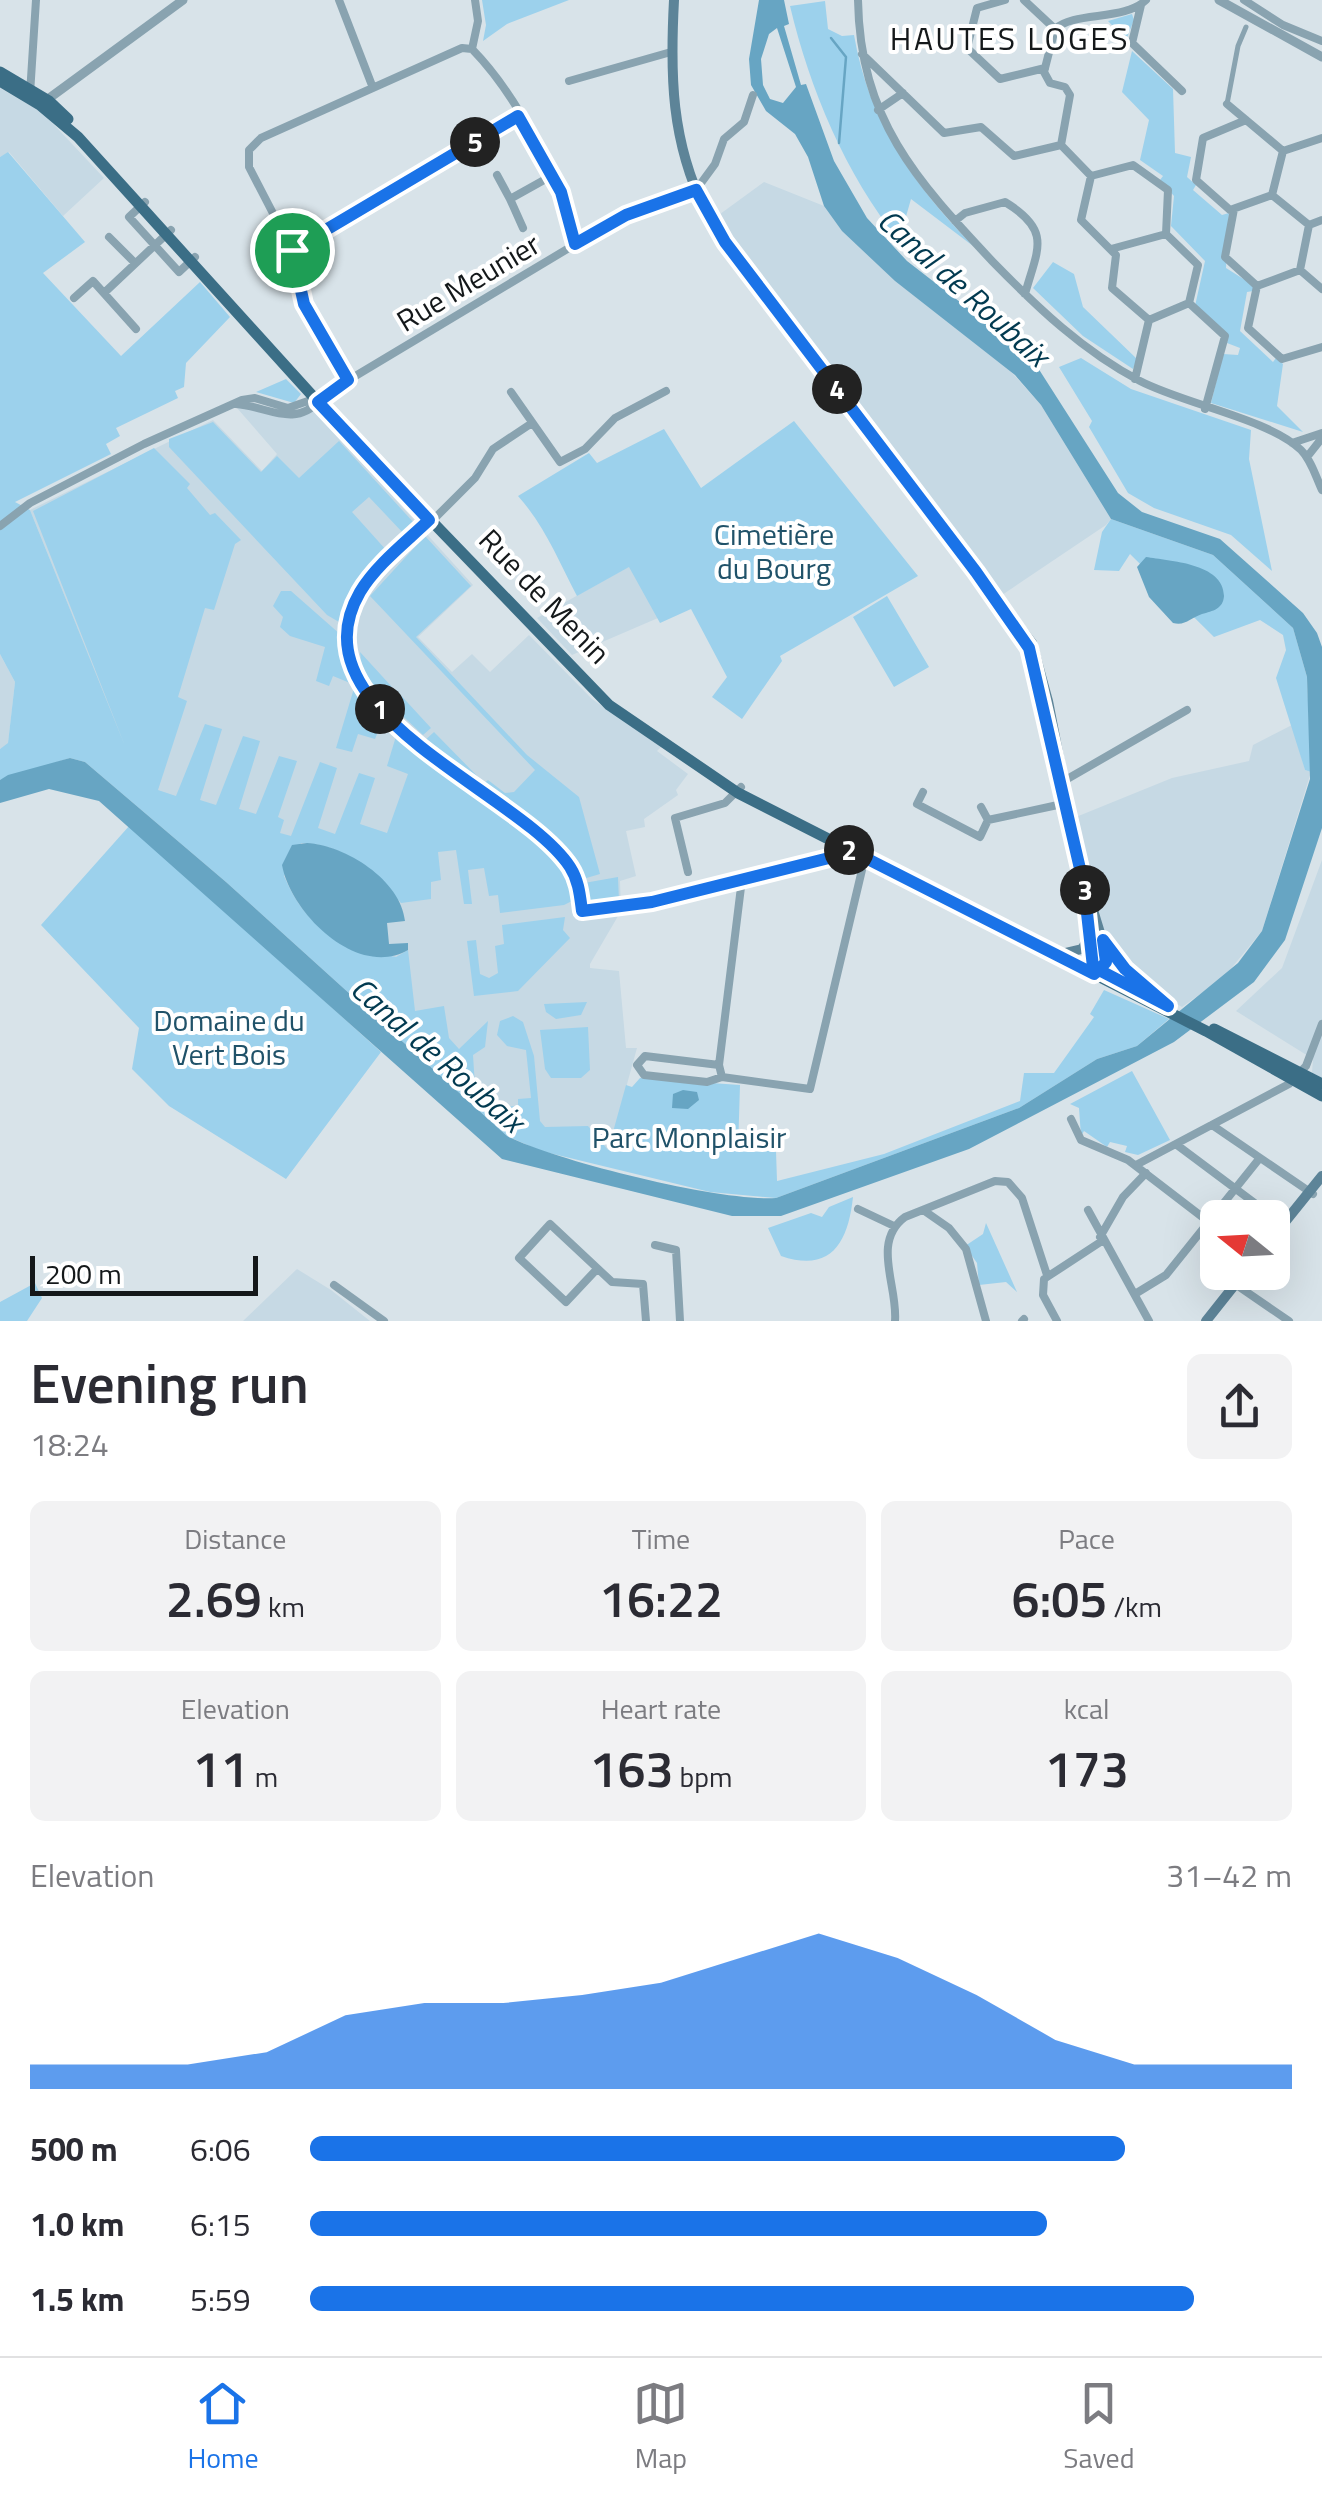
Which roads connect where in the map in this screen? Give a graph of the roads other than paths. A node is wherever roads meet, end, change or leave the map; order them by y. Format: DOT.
graph roads {
  1 [pos="36,0"];
  2 [pos="183,0"];
  3 [pos="338,0"];
  4 [pos="475,0"];
  5 [pos="674,0"];
  6 [pos="858,0"];
  7 [pos="1005,0"];
  8 [pos="1024,0"];
  9 [pos="1219,0"];
  10 [pos="1244,0"];
  11 [pos="1143,3"];
  12 [pos="1246,27"];
  13 [pos="1056,29"];
  14 [pos="1322,41"];
  15 [pos="472,49"];
  16 [pos="672,52"];
  17 [pos="862,54"];
  18 [pos="1322,56"];
  19 [pos="1045,68"];
  20 [pos="0,72"];
  21 [pos="0,81"];
  22 [pos="569,81"];
  23 [pos="373,88"];
  24 [pos="1182,91"];
  25 [pos="902,93"];
  26 [pos="753,96"];
  27 [pos="37,98"];
  28 [pos="1227,104"];
  29 [pos="878,110"];
  30 [pos="518,116"];
  31 [pos="1246,120"];
  32 [pos="1322,138"];
  33 [pos="1060,145"];
  34 [pos="1283,151"];
  35 [pos="497,175"];
  36 [pos="553,175"];
  37 [pos="1091,176"];
  38 [pos="696,190"];
  39 [pos="1272,195"];
  40 [pos="510,199"];
  41 [pos="143,204"];
  42 [pos="1234,210"];
  43 [pos="1322,220"];
  44 [pos="955,221"];
  45 [pos="1308,225"];
  46 [pos="524,228"];
  47 [pos="168,232"];
  48 [pos="1166,234"];
  49 [pos="109,237"];
  50 [pos="575,244"];
  51 [pos="154,245"];
  52 [pos="292,250"];
  53 [pos="1111,250"];
  54 [pos="193,260"];
  55 [pos="135,264"];
  56 [pos="1300,270"];
  57 [pos="1257,286"];
  58 [pos="1322,290"];
  59 [pos="104,293"];
  60 [pos="1025,294"];
  61 [pos="74,298"];
  62 [pos="1190,303"];
  63 [pos="1148,320"];
  64 [pos="136,328"];
  65 [pos="1322,347"];
  66 [pos="1136,379"];
  67 [pos="348,380"];
  68 [pos="644,386"];
  69 [pos="666,391"];
  70 [pos="510,392"];
  71 [pos="651,398"];
  72 [pos="318,399"];
  73 [pos="1205,409"];
  74 [pos="532,424"];
  75 [pos="1322,436"];
  76 [pos="1292,442"];
  77 [pos="1306,457"];
  78 [pos="1322,490"];
  79 [pos="432,518"];
  80 [pos="0,526"];
  81 [pos="1186,710"];
  82 [pos="1062,782"];
  83 [pos="739,790"];
  84 [pos="923,792"];
  85 [pos="1067,803"];
  86 [pos="981,807"];
  87 [pos="988,820"];
  88 [pos="847,846"];
  89 [pos="866,856"];
  90 [pos="688,872"];
  91 [pos="742,879"];
  92 [pos="1084,886"];
  93 [pos="1090,930"];
  94 [pos="1103,940"];
  95 [pos="1066,953"];
  96 [pos="1095,970"];
  97 [pos="1166,1008"];
  98 [pos="1322,1024"];
  99 [pos="719,1065"];
  100 [pos="722,1077"];
  101 [pos="1297,1077"];
  102 [pos="1322,1084"];
  103 [pos="1322,1096"];
  104 [pos="1071,1118"];
  105 [pos="1212,1126"];
  106 [pos="1177,1145"];
  107 [pos="1260,1159"];
  108 [pos="1136,1166"];
  109 [pos="1146,1173"];
  110 [pos="1322,1176"];
  111 [pos="1236,1189"];
  112 [pos="1313,1192"];
  113 [pos="1227,1200"];
  114 [pos="1251,1200"];
  115 [pos="858,1210"];
  116 [pos="1088,1210"];
  117 [pos="925,1211"];
  118 [pos="1200,1215"];
  119 [pos="1290,1217"];
  120 [pos="894,1226"];
  121 [pos="1200,1233"];
  122 [pos="1101,1239"];
  123 [pos="655,1244"];
  124 [pos="597,1270"];
  125 [pos="1047,1274"];
  126 [pos="334,1284"];
  127 [pos="1231,1290"];
  128 [pos="1245,1290"];
  129 [pos="1134,1294"];
  130 [pos="384,1321"];
  131 [pos="646,1321"];
  132 [pos="680,1321"];
  133 [pos="896,1321"];
  134 [pos="986,1321"];
  135 [pos="1056,1321"];
  136 [pos="1149,1321"];
  137 [pos="1206,1321"];
  138 [pos="1289,1321"];
  1 -- 27 [label="street"];
  2 -- 27 [label="street"];
  3 -- 23 [label="street"];
  4 -- 15 [label="street"];
  5 -- 16 [label="main road"];
  6 -- 17 [label="street"];
  7 -- 19 [label="street"];
  8 -- 13 [label="street"];
  9 -- 18 [label="street"];
  10 -- 14 [label="street"];
  11 -- 13 [label="street"];
  11 -- 24 [label="street"];
  12 -- 28 [label="street"];
  13 -- 19 [label="street"];
  15 -- 23 [label="street"];
  15 -- 30 [label="street"];
  16 -- 22 [label="street"];
  16 -- 38 [label="main road"];
  17 -- 25 [label="street"];
  17 -- 29 [label="street"];
  19 -- 33 [label="street"];
  20 -- 27 [label="main road, Rue de Menin"];
  21 -- 27 [label="main road, Rue de Menin"];
  23 -- 52 [label="street"];
  25 -- 29 [label="street"];
  25 -- 33 [label="street"];
  26 -- 38 [label="street"];
  27 -- 41 [label="main road, Rue de Menin"];
  28 -- 31 [label="street"];
  29 -- 44 [label="street"];
  30 -- 36 [label="street"];
  30 -- 52 [label="street"];
  31 -- 34 [label="street"];
  31 -- 42 [label="street"];
  32 -- 34 [label="street"];
  33 -- 37 [label="street"];
  34 -- 39 [label="street"];
  35 -- 40 [label="street"];
  36 -- 40 [label="street"];
  36 -- 50 [label="street"];
  37 -- 48 [label="street"];
  37 -- 53 [label="street"];
  38 -- 50 [label="street, Rue Meunier"];
  38 -- 82 [label="main road"];
  39 -- 42 [label="street"];
  39 -- 45 [label="street"];
  40 -- 46 [label="street"];
  41 -- 47 [label="main road, Rue de Menin"];
  41 -- 51 [label="street"];
  42 -- 57 [label="street"];
  43 -- 45 [label="street"];
  44 -- 60 [label="street"];
  44 -- 60 [label="street"];
  45 -- 56 [label="street"];
  47 -- 51 [label="street"];
  47 -- 54 [label="main road, Rue de Menin"];
  48 -- 53 [label="street"];
  48 -- 62 [label="street"];
  49 -- 55 [label="street"];
  50 -- 67 [label="street, Rue Meunier"];
  51 -- 54 [label="street"];
  51 -- 55 [label="street"];
  52 -- 67 [label="street"];
  53 -- 63 [label="street"];
  54 -- 72 [label="main road, Rue de Menin"];
  55 -- 59 [label="street"];
  56 -- 57 [label="street"];
  56 -- 58 [label="street"];
  57 -- 65 [label="street"];
  59 -- 61 [label="street"];
  59 -- 64 [label="street"];
  60 -- 66 [label="street"];
  62 -- 63 [label="street"];
  62 -- 73 [label="street"];
  63 -- 66 [label="street"];
  66 -- 73 [label="street"];
  67 -- 72 [label="street, Rue Meunier"];
  68 -- 71 [label="street"];
  69 -- 71 [label="street"];
  70 -- 74 [label="street"];
  71 -- 74 [label="street"];
  72 -- 79 [label="main road, Rue de Menin"];
  72 -- 80 [label="street"];
  73 -- 76 [label="street"];
  74 -- 79 [label="street"];
  75 -- 76 [label="street"];
  75 -- 77 [label="street"];
  76 -- 77 [label="street"];
  77 -- 78 [label="street"];
  79 -- 83 [label="main road, Rue de Menin"];
  79 -- 91 [label="street"];
  81 -- 82 [label="street"];
  82 -- 85 [label="main road"];
  83 -- 88 [label="main road, Rue de Menin"];
  83 -- 90 [label="street"];
  84 -- 87 [label="street"];
  85 -- 87 [label="street"];
  85 -- 92 [label="main road"];
  86 -- 87 [label="street"];
  88 -- 89 [label="main road, Rue de Menin"];
  88 -- 91 [label="street"];
  89 -- 95 [label="main road, Rue de Menin"];
  89 -- 96 [label="main road, Rue de Menin"];
  89 -- 100 [label="street"];
  91 -- 99 [label="street"];
  92 -- 93 [label="main road"];
  92 -- 94 [label="main road"];
  93 -- 95 [label="main road"];
  93 -- 96 [label="main road"];
  94 -- 96 [label="main road"];
  94 -- 97 [label="main road"];
  95 -- 96 [label="main road, Rue de Menin"];
  96 -- 97 [label="main road, Rue de Menin"];
  97 -- 101 [label="main road, Rue de Menin"];
  98 -- 101 [label="street"];
  99 -- 100 [label="street"];
  99 -- 100 [label="street"];
  101 -- 102 [label="main road"];
  101 -- 103 [label="main road"];
  101 -- 105 [label="street"];
  104 -- 108 [label="street"];
  105 -- 106 [label="street"];
  105 -- 107 [label="street"];
  106 -- 108 [label="street"];
  106 -- 111 [label="street"];
  107 -- 111 [label="street"];
  107 -- 112 [label="street"];
  108 -- 109 [label="street"];
  109 -- 118 [label="street"];
  109 -- 122 [label="street"];
  110 -- 112 [label="main road"];
  111 -- 113 [label="street"];
  111 -- 114 [label="street"];
  112 -- 119 [label="main road"];
  115 -- 120 [label="street"];
  116 -- 122 [label="street"];
  117 -- 120 [label="street"];
  117 -- 125 [label="street"];
  117 -- 134 [label="street"];
  120 -- 133 [label="street"];
  121 -- 129 [label="street"];
  122 -- 125 [label="street"];
  122 -- 129 [label="street"];
  123 -- 132 [label="street"];
  124 -- 124 [label="street"];
  124 -- 131 [label="street"];
  125 -- 135 [label="street"];
  126 -- 130 [label="street"];
  127 -- 137 [label="main road"];
  128 -- 138 [label="street"];
  129 -- 136 [label="street"];
}
